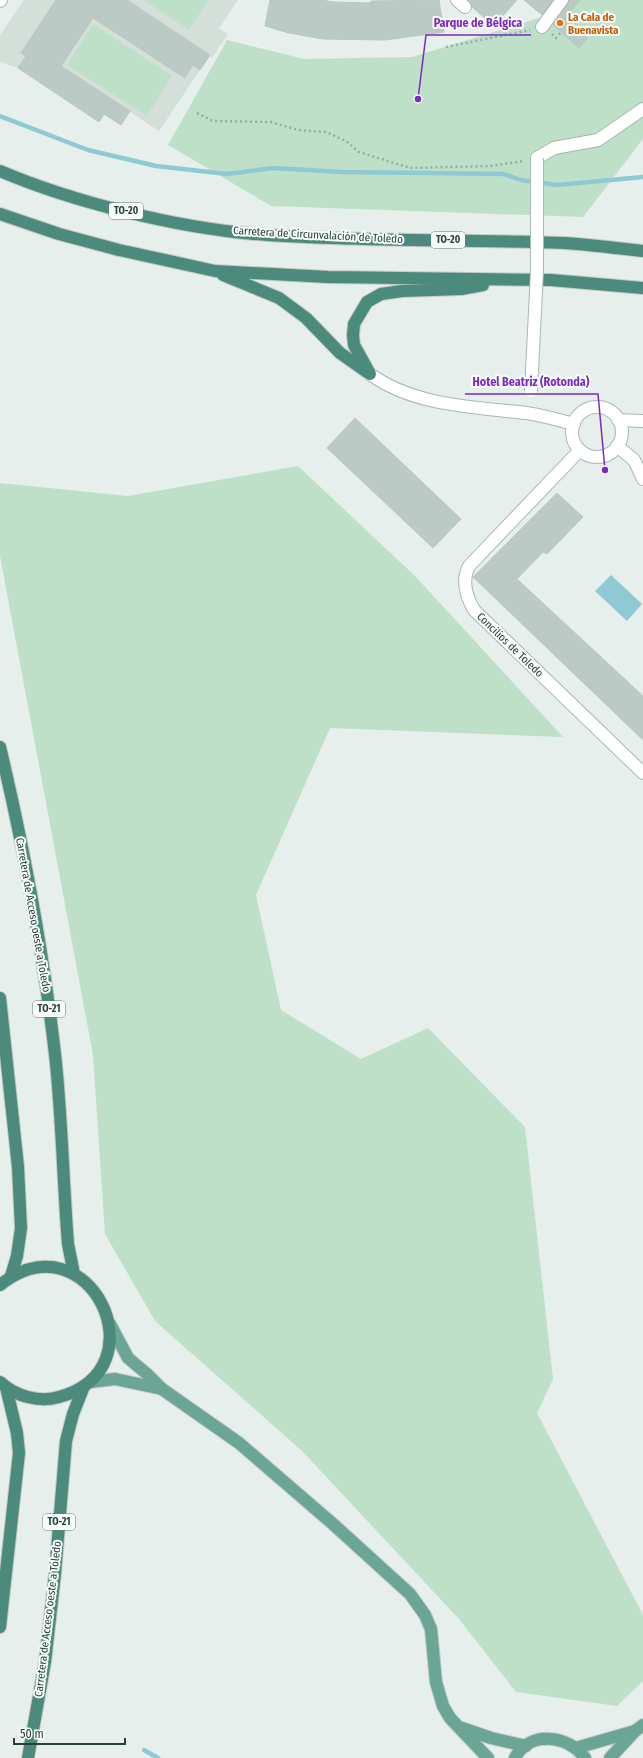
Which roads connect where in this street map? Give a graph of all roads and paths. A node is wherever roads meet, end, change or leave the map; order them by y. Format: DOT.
graph roads {
  1 [pos="562,0"];
  2 [pos="542,28"];
  3 [pos="446,47"];
  4 [pos="643,109"];
  5 [pos="197,113"];
  6 [pos="537,158"];
  7 [pos="0,171"];
  8 [pos="0,214"];
  9 [pos="643,251"];
  10 [pos="215,271"];
  11 [pos="507,280"];
  12 [pos="643,288"];
  13 [pos="370,374"];
  14 [pos="531,391"];
  15 [pos="618,420"];
  16 [pos="643,421"];
  17 [pos="574,424"];
  18 [pos="618,446"];
  19 [pos="580,450"];
  20 [pos="643,479"];
  21 [pos="0,747"];
  22 [pos="643,773"];
  23 [pos="0,998"];
  24 [pos="74,1274"];
  25 [pos="12,1276"];
  26 [pos="0,1285"];
  27 [pos="110,1324"];
  28 [pos="3,1384"];
  29 [pos="87,1384"];
  30 [pos="162,1389"];
  31 [pos="0,1627"];
  32 [pos="459,1727"];
  33 [pos="639,1728"];
  34 [pos="526,1746"];
  35 [pos="576,1748"];
  36 [pos="28,1758"];
  37 [pos="488,1758"];
  38 [pos="515,1758"];
  39 [pos="585,1758"];
  40 [pos="610,1758"];
  1 -- 2 [label="street"];
  2 -- 3 [label="path"];
  4 -- 6 [label="street"];
  5 -- 6 [label="path"];
  6 -- 14 [label="street, bridge"];
  7 -- 9 [label="highway, Carretera de Circunvalación de Toledo / TO-20"];
  8 -- 10 [label="highway"];
  10 -- 11 [label="highway"];
  10 -- 13 [label="highway"];
  11 -- 12 [label="highway"];
  11 -- 13 [label="highway"];
  13 -- 17 [label="street"];
  15 -- 16 [label="street"];
  15 -- 17 [label="street"];
  15 -- 18 [label="street"];
  17 -- 19 [label="street"];
  18 -- 19 [label="street"];
  18 -- 20 [label="street"];
  19 -- 22 [label="street, Concilios de Toledo"];
  21 -- 24 [label="highway, Carretera de Acceso oeste a Toledo / TO-21"];
  23 -- 25 [label="highway"];
  24 -- 25 [label="highway, Carretera de Acceso oeste a Toledo / TO-21"];
  24 -- 27 [label="highway, Carretera de Acceso oeste a Toledo / TO-21"];
  25 -- 26 [label="highway, Carretera de Acceso oeste a Toledo / TO-21"];
  27 -- 29 [label="highway, Carretera de Acceso oeste a Toledo / TO-21"];
  27 -- 30 [label="main road"];
  28 -- 29 [label="highway, Carretera de Acceso oeste a Toledo / TO-21"];
  28 -- 31 [label="highway, Carretera de Acceso oeste a Toledo / TO-21"];
  29 -- 30 [label="main road"];
  29 -- 36 [label="highway, Carretera de Acceso oeste a Toledo / TO-21"];
  30 -- 32 [label="main road"];
  32 -- 34 [label="main road"];
  32 -- 37 [label="main road"];
  33 -- 35 [label="main road"];
  33 -- 40 [label="main road"];
  34 -- 35 [label="main road"];
  34 -- 38 [label="main road"];
  35 -- 39 [label="main road"];
}
